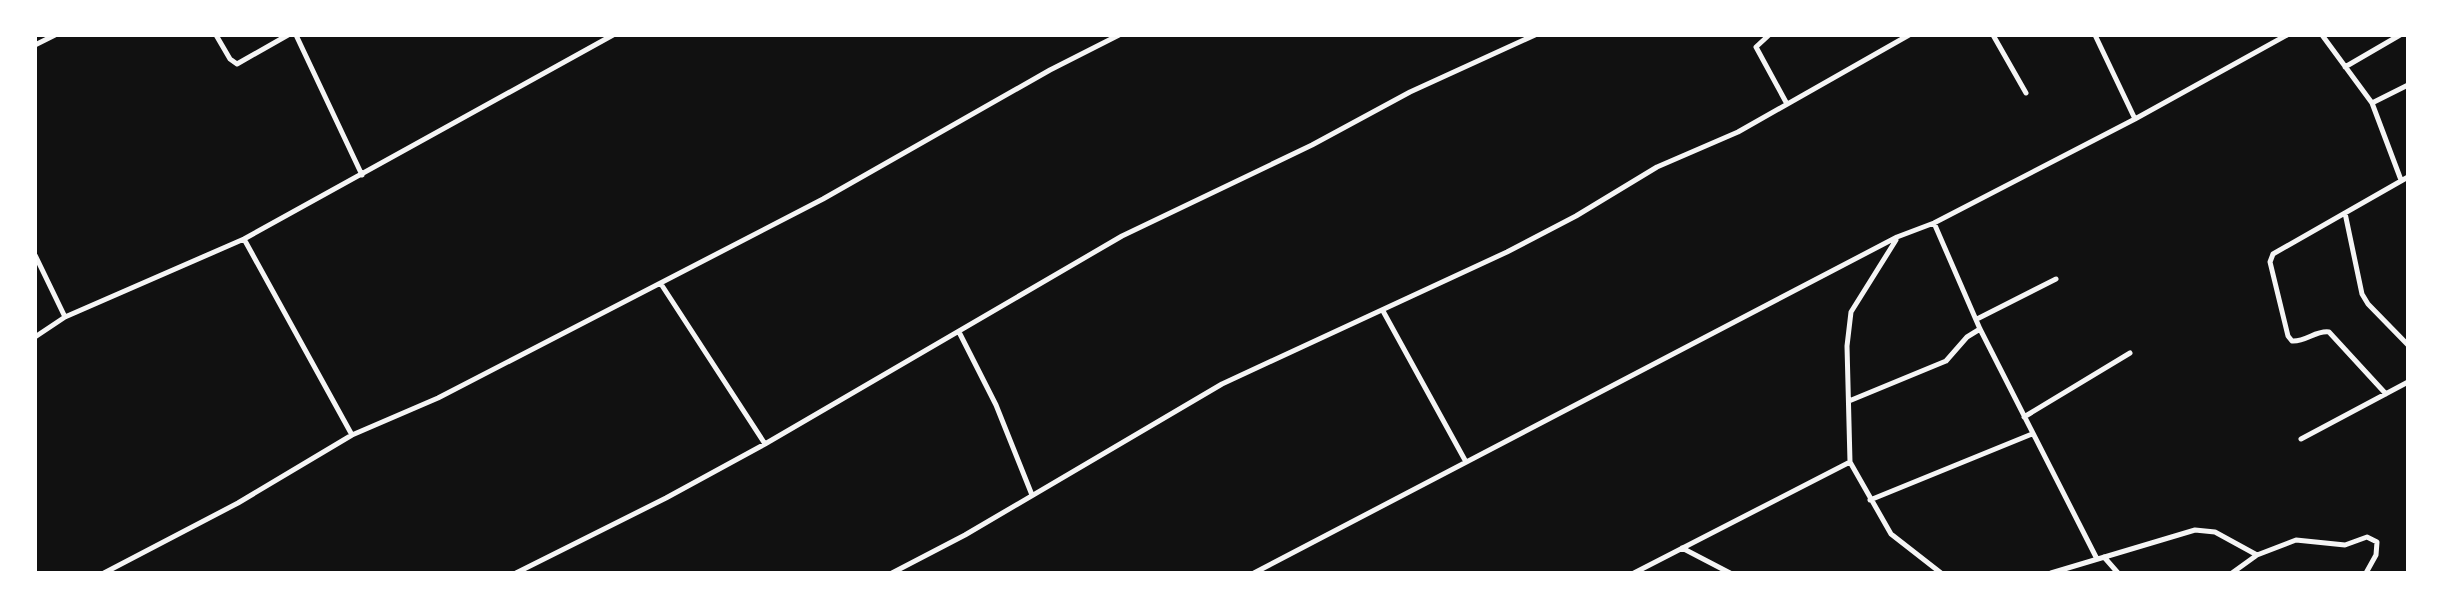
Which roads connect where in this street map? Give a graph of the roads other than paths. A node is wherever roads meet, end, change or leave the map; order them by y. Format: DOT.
graph roads {
  1 [pos="55,35"];
  2 [pos="216,35"];
  3 [pos="288,35"];
  4 [pos="296,35"];
  5 [pos="613,35"];
  6 [pos="1119,35"];
  7 [pos="1535,35"];
  8 [pos="1769,35"];
  9 [pos="1909,35"];
  10 [pos="1993,35"];
  11 [pos="2095,35"];
  12 [pos="2287,35"];
  13 [pos="2322,35"];
  14 [pos="2400,35"];
  15 [pos="35,45"];
  16 [pos="2345,67"];
  17 [pos="2408,85"];
  18 [pos="2026,93"];
  19 [pos="2372,103"];
  20 [pos="1787,104"];
  21 [pos="2136,119"];
  22 [pos="362,175"];
  23 [pos="2408,177"];
  24 [pos="2401,180"];
  25 [pos="2345,213"];
  26 [pos="1934,223"];
  27 [pos="1897,237"];
  28 [pos="244,239"];
  29 [pos="35,256"];
  30 [pos="2056,279"];
  31 [pos="661,284"];
  32 [pos="1383,311"];
  33 [pos="65,317"];
  34 [pos="1977,319"];
  35 [pos="1980,329"];
  36 [pos="958,332"];
  37 [pos="35,337"];
  38 [pos="2408,345"];
  39 [pos="2130,353"];
  40 [pos="2408,382"];
  41 [pos="2386,394"];
  42 [pos="1849,401"];
  43 [pos="2024,417"];
  44 [pos="2032,434"];
  45 [pos="352,435"];
  46 [pos="2301,439"];
  47 [pos="765,444"];
  48 [pos="1465,462"];
  49 [pos="1850,462"];
  50 [pos="1032,495"];
  51 [pos="1870,500"];
  52 [pos="1682,548"];
  53 [pos="2257,555"];
  54 [pos="2101,558"];
  55 [pos="104,573"];
  56 [pos="516,573"];
  57 [pos="892,573"];
  58 [pos="1254,573"];
  59 [pos="1634,573"];
  60 [pos="1730,573"];
  61 [pos="1941,573"];
  62 [pos="2051,573"];
  63 [pos="2118,573"];
  64 [pos="2232,573"];
  65 [pos="2366,573"];
  1 -- 15 [label="street"];
  2 -- 3 [label="street"];
  4 -- 22 [label="street"];
  5 -- 22 [label="street"];
  6 -- 31 [label="street"];
  7 -- 36 [label="street"];
  8 -- 20 [label="street"];
  9 -- 20 [label="street"];
  10 -- 18 [label="street"];
  11 -- 21 [label="street"];
  12 -- 21 [label="street"];
  13 -- 16 [label="street"];
  14 -- 16 [label="street"];
  16 -- 19 [label="street"];
  17 -- 19 [label="street"];
  19 -- 24 [label="street"];
  20 -- 32 [label="street"];
  21 -- 26 [label="street"];
  22 -- 28 [label="street"];
  23 -- 24 [label="street"];
  24 -- 25 [label="street"];
  25 -- 38 [label="street"];
  25 -- 41 [label="street"];
  26 -- 27 [label="street"];
  26 -- 34 [label="street"];
  27 -- 42 [label="street"];
  27 -- 48 [label="street"];
  28 -- 33 [label="street"];
  28 -- 45 [label="street"];
  29 -- 33 [label="street"];
  30 -- 34 [label="street"];
  31 -- 45 [label="street"];
  31 -- 47 [label="street"];
  32 -- 48 [label="street"];
  32 -- 50 [label="street"];
  33 -- 37 [label="street"];
  34 -- 35 [label="street"];
  35 -- 42 [label="street"];
  35 -- 43 [label="street"];
  36 -- 47 [label="street"];
  36 -- 50 [label="street"];
  39 -- 43 [label="street"];
  40 -- 41 [label="street"];
  41 -- 46 [label="street"];
  42 -- 49 [label="street"];
  43 -- 44 [label="street"];
  44 -- 51 [label="street"];
  44 -- 54 [label="street"];
  45 -- 55 [label="street"];
  47 -- 56 [label="street"];
  48 -- 58 [label="street"];
  49 -- 51 [label="street"];
  49 -- 52 [label="street"];
  50 -- 57 [label="street"];
  51 -- 61 [label="street"];
  52 -- 59 [label="street"];
  52 -- 60 [label="street"];
  53 -- 54 [label="street"];
  53 -- 64 [label="street"];
  53 -- 65 [label="street"];
  54 -- 62 [label="street"];
  54 -- 63 [label="street"];
}
